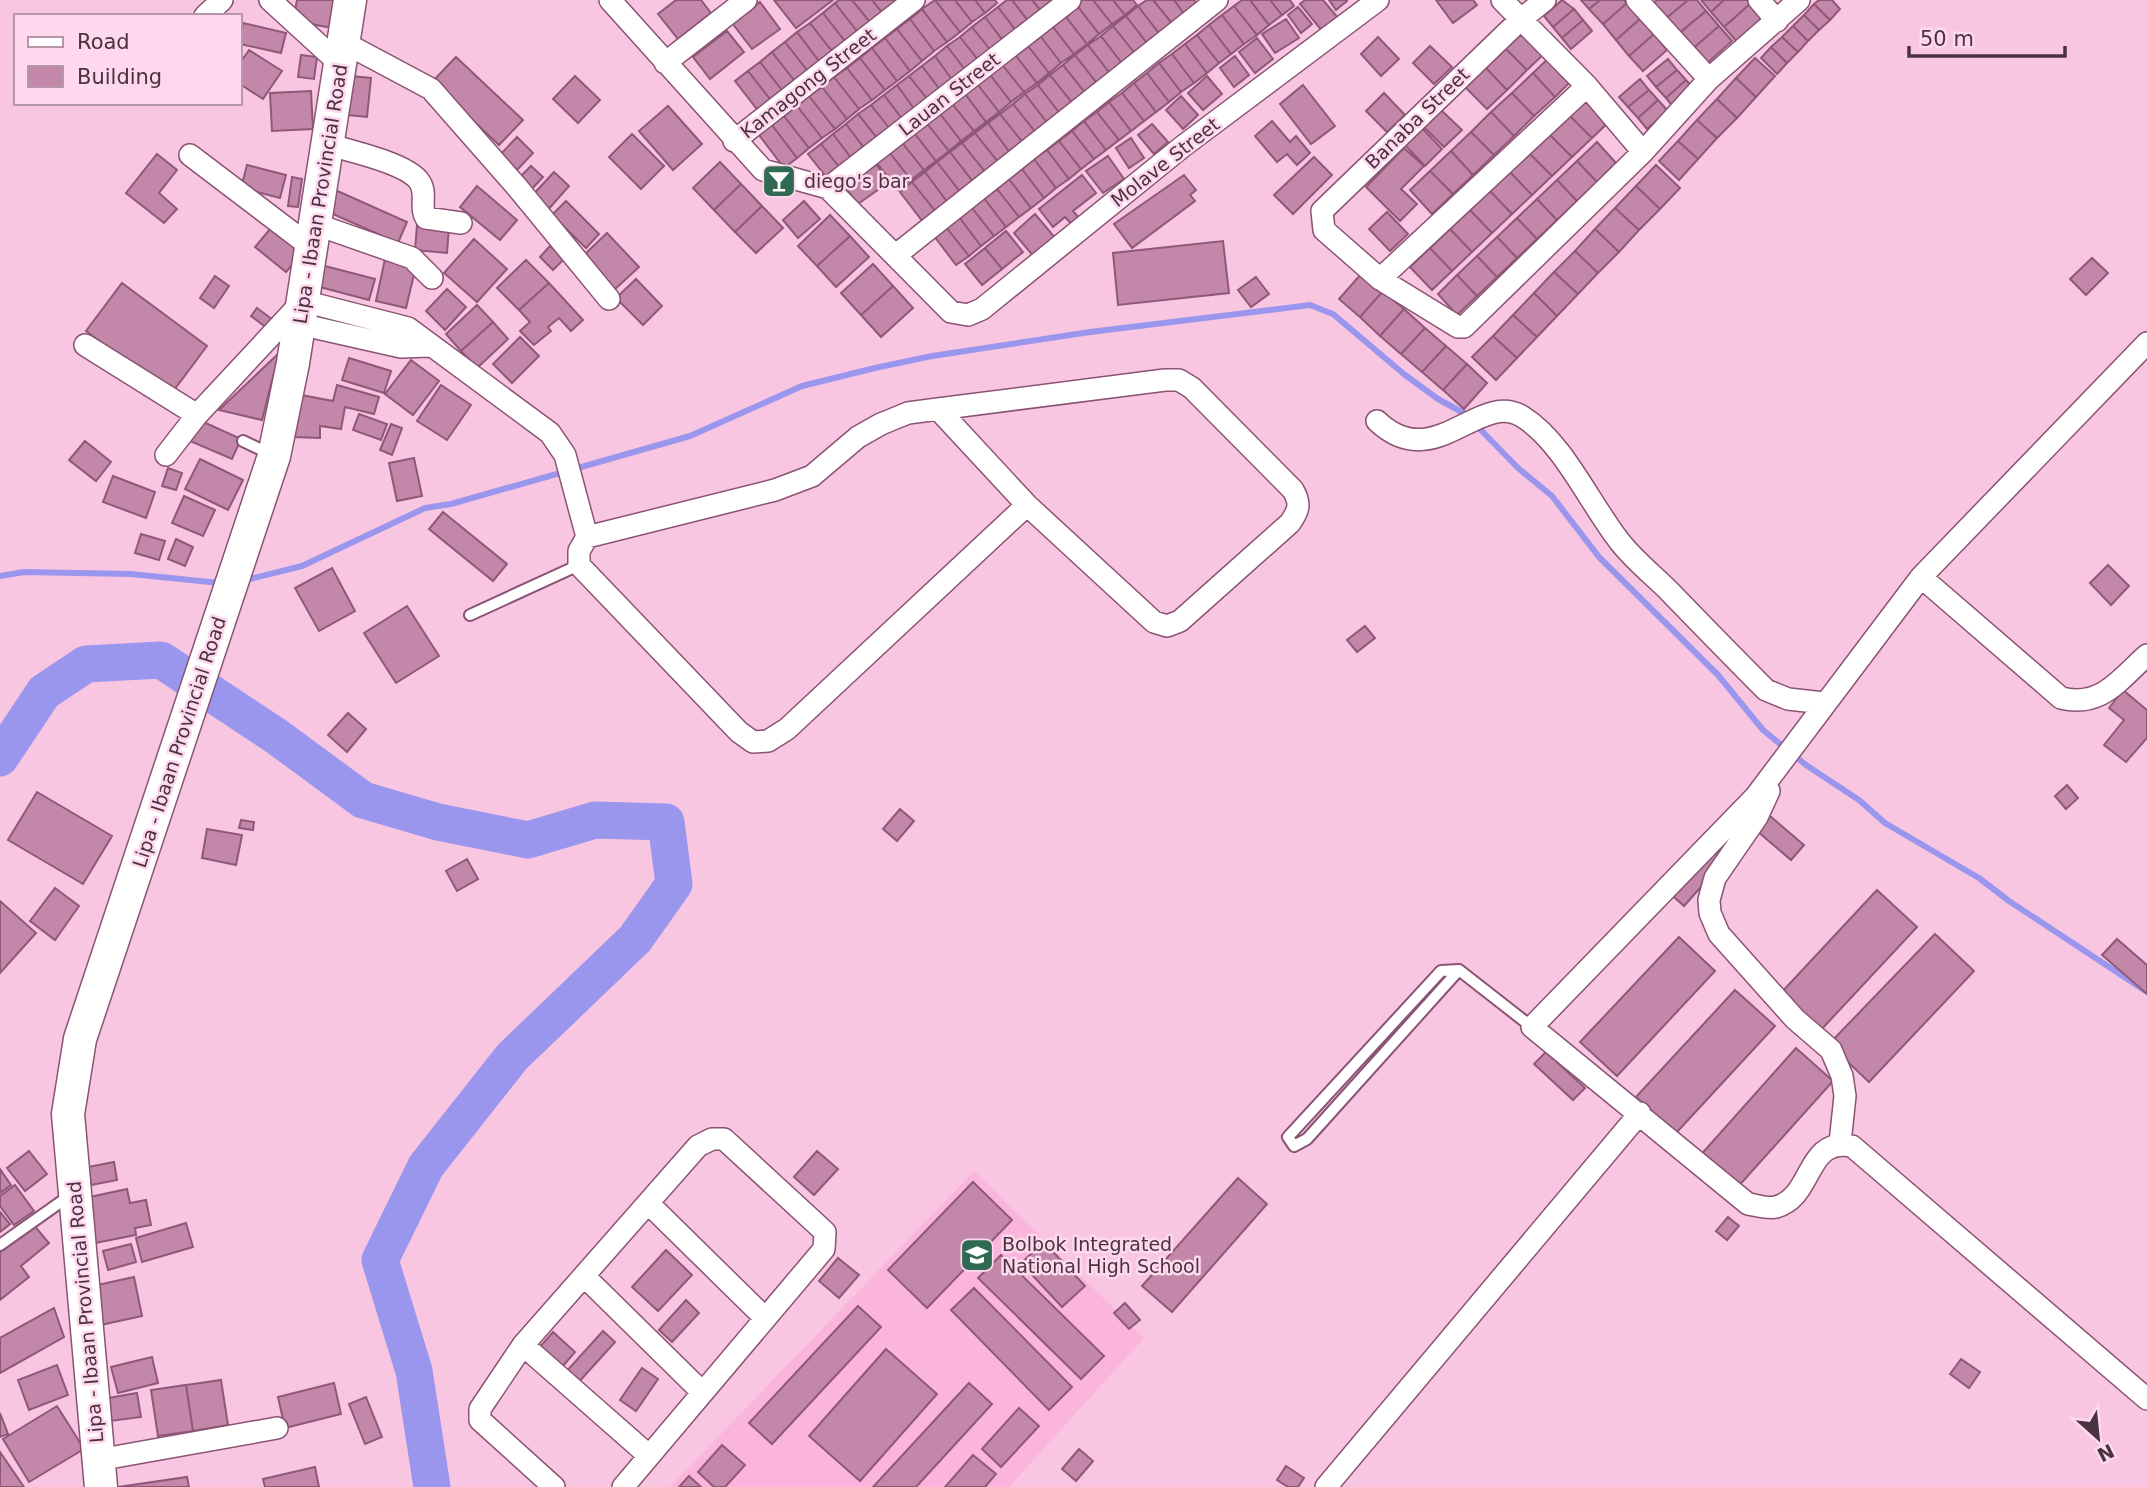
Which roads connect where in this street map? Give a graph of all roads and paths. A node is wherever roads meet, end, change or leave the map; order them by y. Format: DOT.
graph roads {
  1 [pos="222,0"];
  2 [pos="270,0"];
  3 [pos="350,0"];
  4 [pos="610,0"];
  5 [pos="746,0"];
  6 [pos="914,0"];
  7 [pos="1070,0"];
  8 [pos="1217,0"];
  9 [pos="1378,0"];
  10 [pos="1502,0"];
  11 [pos="1545,0"];
  12 [pos="1637,0"];
  13 [pos="1759,0"];
  14 [pos="1799,0"];
  15 [pos="207,14"];
  16 [pos="1520,20"];
  17 [pos="1777,20"];
  18 [pos="342,53"];
  19 [pos="665,63"];
  20 [pos="1709,79"];
  21 [pos="1587,86"];
  22 [pos="734,141"];
  23 [pos="327,144"];
  24 [pos="1643,152"];
  25 [pos="190,155"];
  26 [pos="828,188"];
  27 [pos="461,223"];
  28 [pos="313,235"];
  29 [pos="896,255"];
  30 [pos="432,278"];
  31 [pos="1380,279"];
  32 [pos="609,299"];
  33 [pos="301,313"];
  34 [pos="2147,343"];
  35 [pos="85,345"];
  36 [pos="938,409"];
  37 [pos="197,415"];
  38 [pos="1377,421"];
  39 [pos="243,440"];
  40 [pos="166,455"];
  41 [pos="274,456"];
  42 [pos="1027,505"];
  43 [pos="587,537"];
  44 [pos="579,565"];
  45 [pos="1921,577"];
  46 [pos="470,615"];
  47 [pos="2147,655"];
  48 [pos="1824,703"];
  49 [pos="1801,735"];
  50 [pos="1459,970"];
  51 [pos="1532,1027"];
  52 [pos="1359,1059"];
  53 [pos="1371,1068"];
  54 [pos="1640,1113"];
  55 [pos="1840,1143"];
  56 [pos="74,1192"];
  57 [pos="649,1204"];
  58 [pos="0,1245"];
  59 [pos="585,1277"];
  60 [pos="765,1318"];
  61 [pos="523,1345"];
  62 [pos="701,1391"];
  63 [pos="2147,1399"];
  64 [pos="277,1428"];
  65 [pos="647,1454"];
  66 [pos="100,1474"];
  67 [pos="554,1487"];
  68 [pos="622,1487"];
  69 [pos="1326,1487"];
  1 -- 15 [label="street"];
  2 -- 18 [label="street"];
  3 -- 18 [label="main road, Lipa - Ibaan Provincial Road"];
  4 -- 19 [label="street"];
  5 -- 19 [label="street"];
  6 -- 22 [label="street, Kamagong Street"];
  7 -- 26 [label="street, Lauan Street"];
  8 -- 29 [label="street"];
  9 -- 29 [label="street, Molave Street"];
  10 -- 16 [label="street"];
  11 -- 16 [label="street, Banaba Street"];
  12 -- 20 [label="street"];
  13 -- 17 [label="street"];
  14 -- 17 [label="street"];
  16 -- 21 [label="street"];
  16 -- 31 [label="street, Banaba Street"];
  17 -- 20 [label="street"];
  18 -- 23 [label="main road, Lipa - Ibaan Provincial Road"];
  18 -- 32 [label="street"];
  19 -- 22 [label="street"];
  20 -- 24 [label="street"];
  21 -- 24 [label="street"];
  21 -- 31 [label="street"];
  22 -- 26 [label="street"];
  23 -- 27 [label="street"];
  23 -- 28 [label="main road, Lipa - Ibaan Provincial Road"];
  24 -- 31 [label="street"];
  25 -- 28 [label="street"];
  26 -- 29 [label="street"];
  28 -- 30 [label="street"];
  28 -- 33 [label="main road, Lipa - Ibaan Provincial Road"];
  33 -- 37 [label="street"];
  33 -- 41 [label="main road, Lipa - Ibaan Provincial Road"];
  33 -- 43 [label="street"];
  34 -- 45 [label="street"];
  35 -- 37 [label="street"];
  36 -- 42 [label="street"];
  36 -- 42 [label="street"];
  36 -- 43 [label="street"];
  37 -- 40 [label="street"];
  38 -- 48 [label="street"];
  39 -- 41 [label="lane"];
  41 -- 56 [label="main road, Lipa - Ibaan Provincial Road"];
  42 -- 44 [label="street"];
  43 -- 44 [label="street"];
  44 -- 46 [label="lane"];
  45 -- 47 [label="street"];
  45 -- 48 [label="street"];
  48 -- 49 [label="street"];
  49 -- 51 [label="street"];
  49 -- 55 [label="street"];
  50 -- 51 [label="lane"];
  50 -- 52 [label="lane"];
  50 -- 53 [label="lane"];
  51 -- 54 [label="street"];
  52 -- 53 [label="lane"];
  52 -- 53 [label="lane"];
  54 -- 55 [label="street"];
  54 -- 69 [label="street"];
  55 -- 63 [label="street"];
  56 -- 58 [label="lane"];
  56 -- 66 [label="main road, Lipa - Ibaan Provincial Road"];
  57 -- 59 [label="street"];
  57 -- 60 [label="street"];
  57 -- 60 [label="street"];
  59 -- 61 [label="street"];
  59 -- 62 [label="street"];
  60 -- 62 [label="street"];
  61 -- 65 [label="street"];
  61 -- 67 [label="street"];
  62 -- 65 [label="street"];
  64 -- 66 [label="street"];
  65 -- 68 [label="street"];
}
